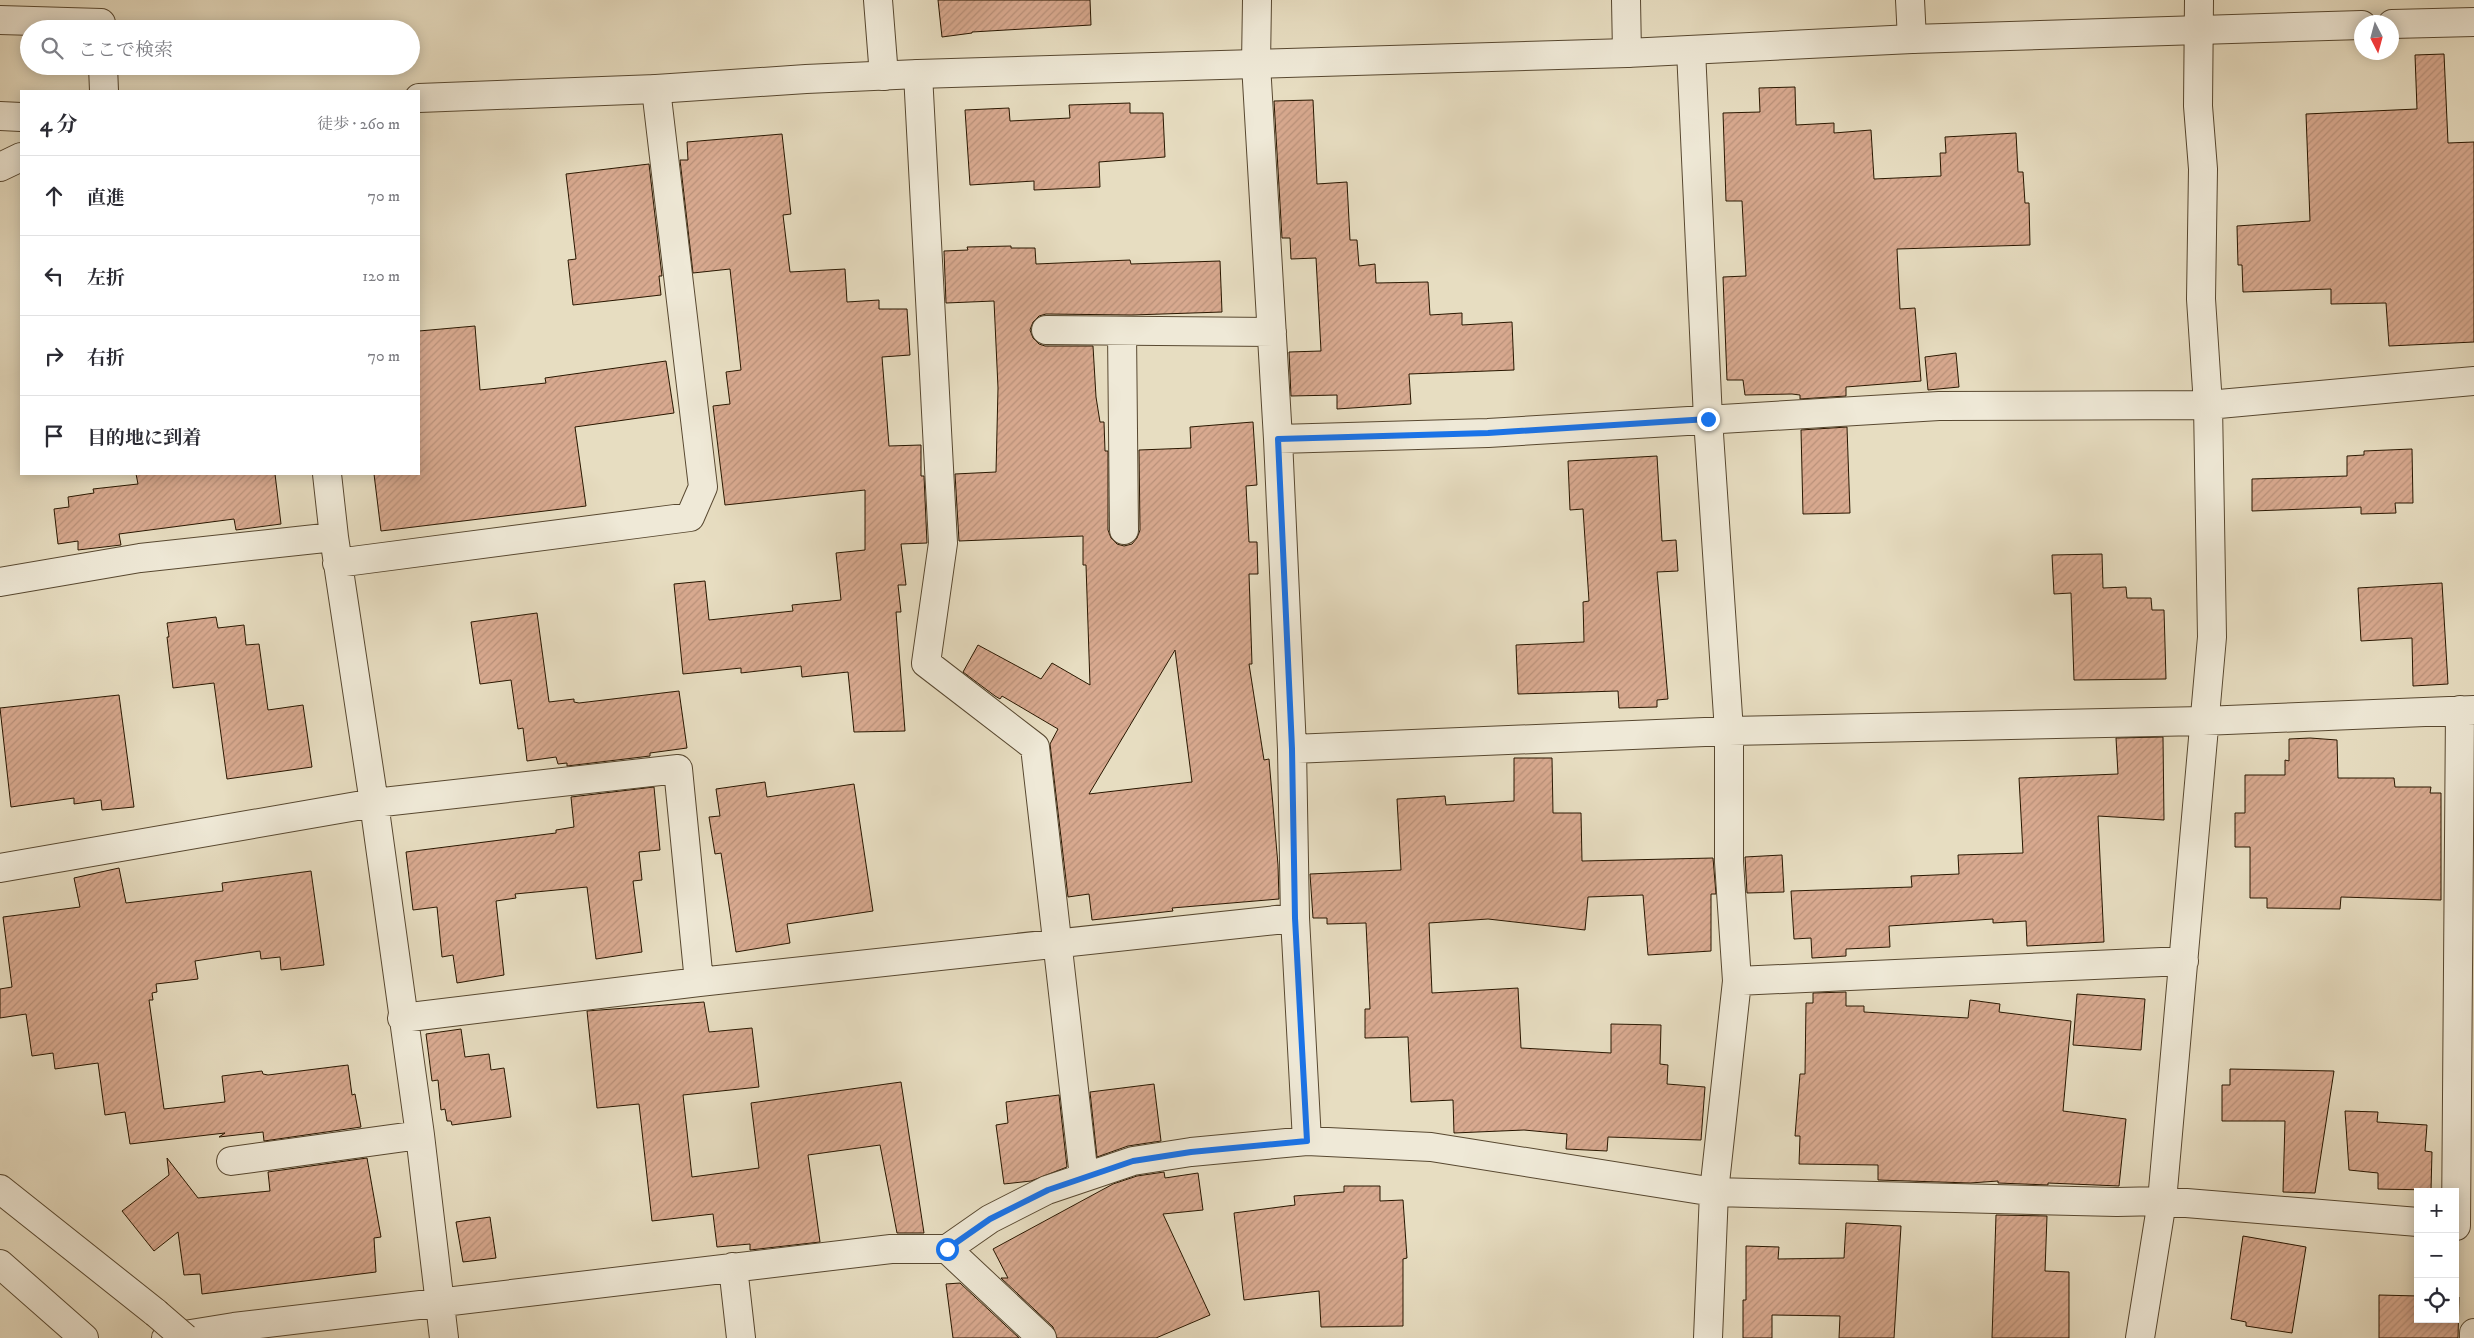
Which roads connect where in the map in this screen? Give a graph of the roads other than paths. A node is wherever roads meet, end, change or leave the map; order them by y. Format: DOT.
graph roads {
  1 [pos="878,0"];
  2 [pos="1257,0"];
  3 [pos="1626,0"];
  4 [pos="1910,0"];
  5 [pos="2199,0"];
  6 [pos="101,17"];
  7 [pos="0,20"];
  8 [pos="2474,22"];
  9 [pos="2399,24"];
  10 [pos="2354,25"];
  11 [pos="2200,30"];
  12 [pos="1912,39"];
  13 [pos="1691,50"];
  14 [pos="1627,53"];
  15 [pos="1256,64"];
  16 [pos="918,74"];
  17 [pos="103,75"];
  18 [pos="884,76"];
  19 [pos="656,89"];
  20 [pos="104,90"];
  21 [pos="420,98"];
  22 [pos="0,116"];
  23 [pos="20,117"];
  24 [pos="20,158"];
  25 [pos="0,168"];
  26 [pos="1046,330"];
  27 [pos="1122,331"];
  28 [pos="1272,332"];
  29 [pos="2474,382"];
  30 [pos="2208,405"];
  31 [pos="1708,419"];
  32 [pos="1278,439"];
  33 [pos="326,475"];
  34 [pos="1124,530"];
  35 [pos="336,550"];
  36 [pos="0,582"];
  37 [pos="2467,710"];
  38 [pos="2204,721"];
  39 [pos="1729,731"];
  40 [pos="1292,749"];
  41 [pos="374,803"];
  42 [pos="0,868"];
  43 [pos="1295,918"];
  44 [pos="1058,945"];
  45 [pos="2184,961"];
  46 [pos="1736,981"];
  47 [pos="699,982"];
  48 [pos="402,1018"];
  49 [pos="420,1135"];
  50 [pos="1307,1141"];
  51 [pos="232,1161"];
  52 [pos="1084,1177"];
  53 [pos="2456,1188"];
  54 [pos="0,1189"];
  55 [pos="1714,1192"];
  56 [pos="2162,1201"];
  57 [pos="2414,1222"];
  58 [pos="2459,1226"];
  59 [pos="2474,1227"];
  60 [pos="947,1249"];
  61 [pos="0,1264"];
  62 [pos="733,1267"];
  63 [pos="439,1304"];
  64 [pos="2474,1333"];
  65 [pos="84,1338"];
  66 [pos="166,1338"];
  67 [pos="185,1338"];
  68 [pos="444,1338"];
  69 [pos="741,1338"];
  70 [pos="1042,1338"];
  71 [pos="1708,1338"];
  72 [pos="2140,1338"];
  73 [pos="2474,1338"];
  1 -- 18 [label="street"];
  2 -- 15 [label="street"];
  3 -- 14 [label="street"];
  4 -- 12 [label="street"];
  5 -- 11 [label="street"];
  6 -- 7 [label="street"];
  8 -- 9 [label="street"];
  10 -- 11 [label="street"];
  11 -- 12 [label="street"];
  11 -- 30 [label="street"];
  12 -- 13 [label="street"];
  13 -- 14 [label="street"];
  13 -- 31 [label="street"];
  14 -- 15 [label="street"];
  15 -- 16 [label="street"];
  15 -- 28 [label="street"];
  16 -- 18 [label="street"];
  16 -- 44 [label="street"];
  17 -- 20 [label="street"];
  18 -- 19 [label="street"];
  19 -- 21 [label="street"];
  19 -- 35 [label="street"];
  22 -- 23 [label="street"];
  24 -- 25 [label="street"];
  26 -- 27 [label="street"];
  27 -- 28 [label="street"];
  27 -- 34 [label="street"];
  28 -- 32 [label="street"];
  29 -- 30 [label="street"];
  30 -- 31 [label="street"];
  30 -- 38 [label="street"];
  31 -- 32 [label="street"];
  31 -- 39 [label="street"];
  32 -- 40 [label="street"];
  33 -- 35 [label="street"];
  35 -- 36 [label="street"];
  35 -- 41 [label="street"];
  37 -- 38 [label="street"];
  37 -- 53 [label="street"];
  38 -- 39 [label="street"];
  38 -- 45 [label="street"];
  39 -- 40 [label="street"];
  39 -- 46 [label="street"];
  40 -- 43 [label="street"];
  41 -- 42 [label="street"];
  41 -- 47 [label="street"];
  41 -- 48 [label="street"];
  43 -- 44 [label="street"];
  43 -- 50 [label="street"];
  44 -- 47 [label="street"];
  44 -- 52 [label="street"];
  45 -- 46 [label="street"];
  45 -- 56 [label="street"];
  46 -- 55 [label="street"];
  47 -- 48 [label="street"];
  48 -- 49 [label="street"];
  49 -- 51 [label="street"];
  49 -- 63 [label="street"];
  50 -- 52 [label="street"];
  50 -- 55 [label="street"];
  52 -- 60 [label="street"];
  54 -- 67 [label="street, bridge"];
  55 -- 56 [label="street"];
  55 -- 71 [label="street"];
  56 -- 57 [label="street"];
  56 -- 72 [label="street"];
  58 -- 59 [label="street"];
  60 -- 62 [label="street"];
  60 -- 70 [label="street"];
  61 -- 65 [label="street"];
  62 -- 63 [label="street"];
  62 -- 69 [label="street"];
  63 -- 66 [label="street"];
  63 -- 68 [label="street"];
  64 -- 73 [label="street"];
}
